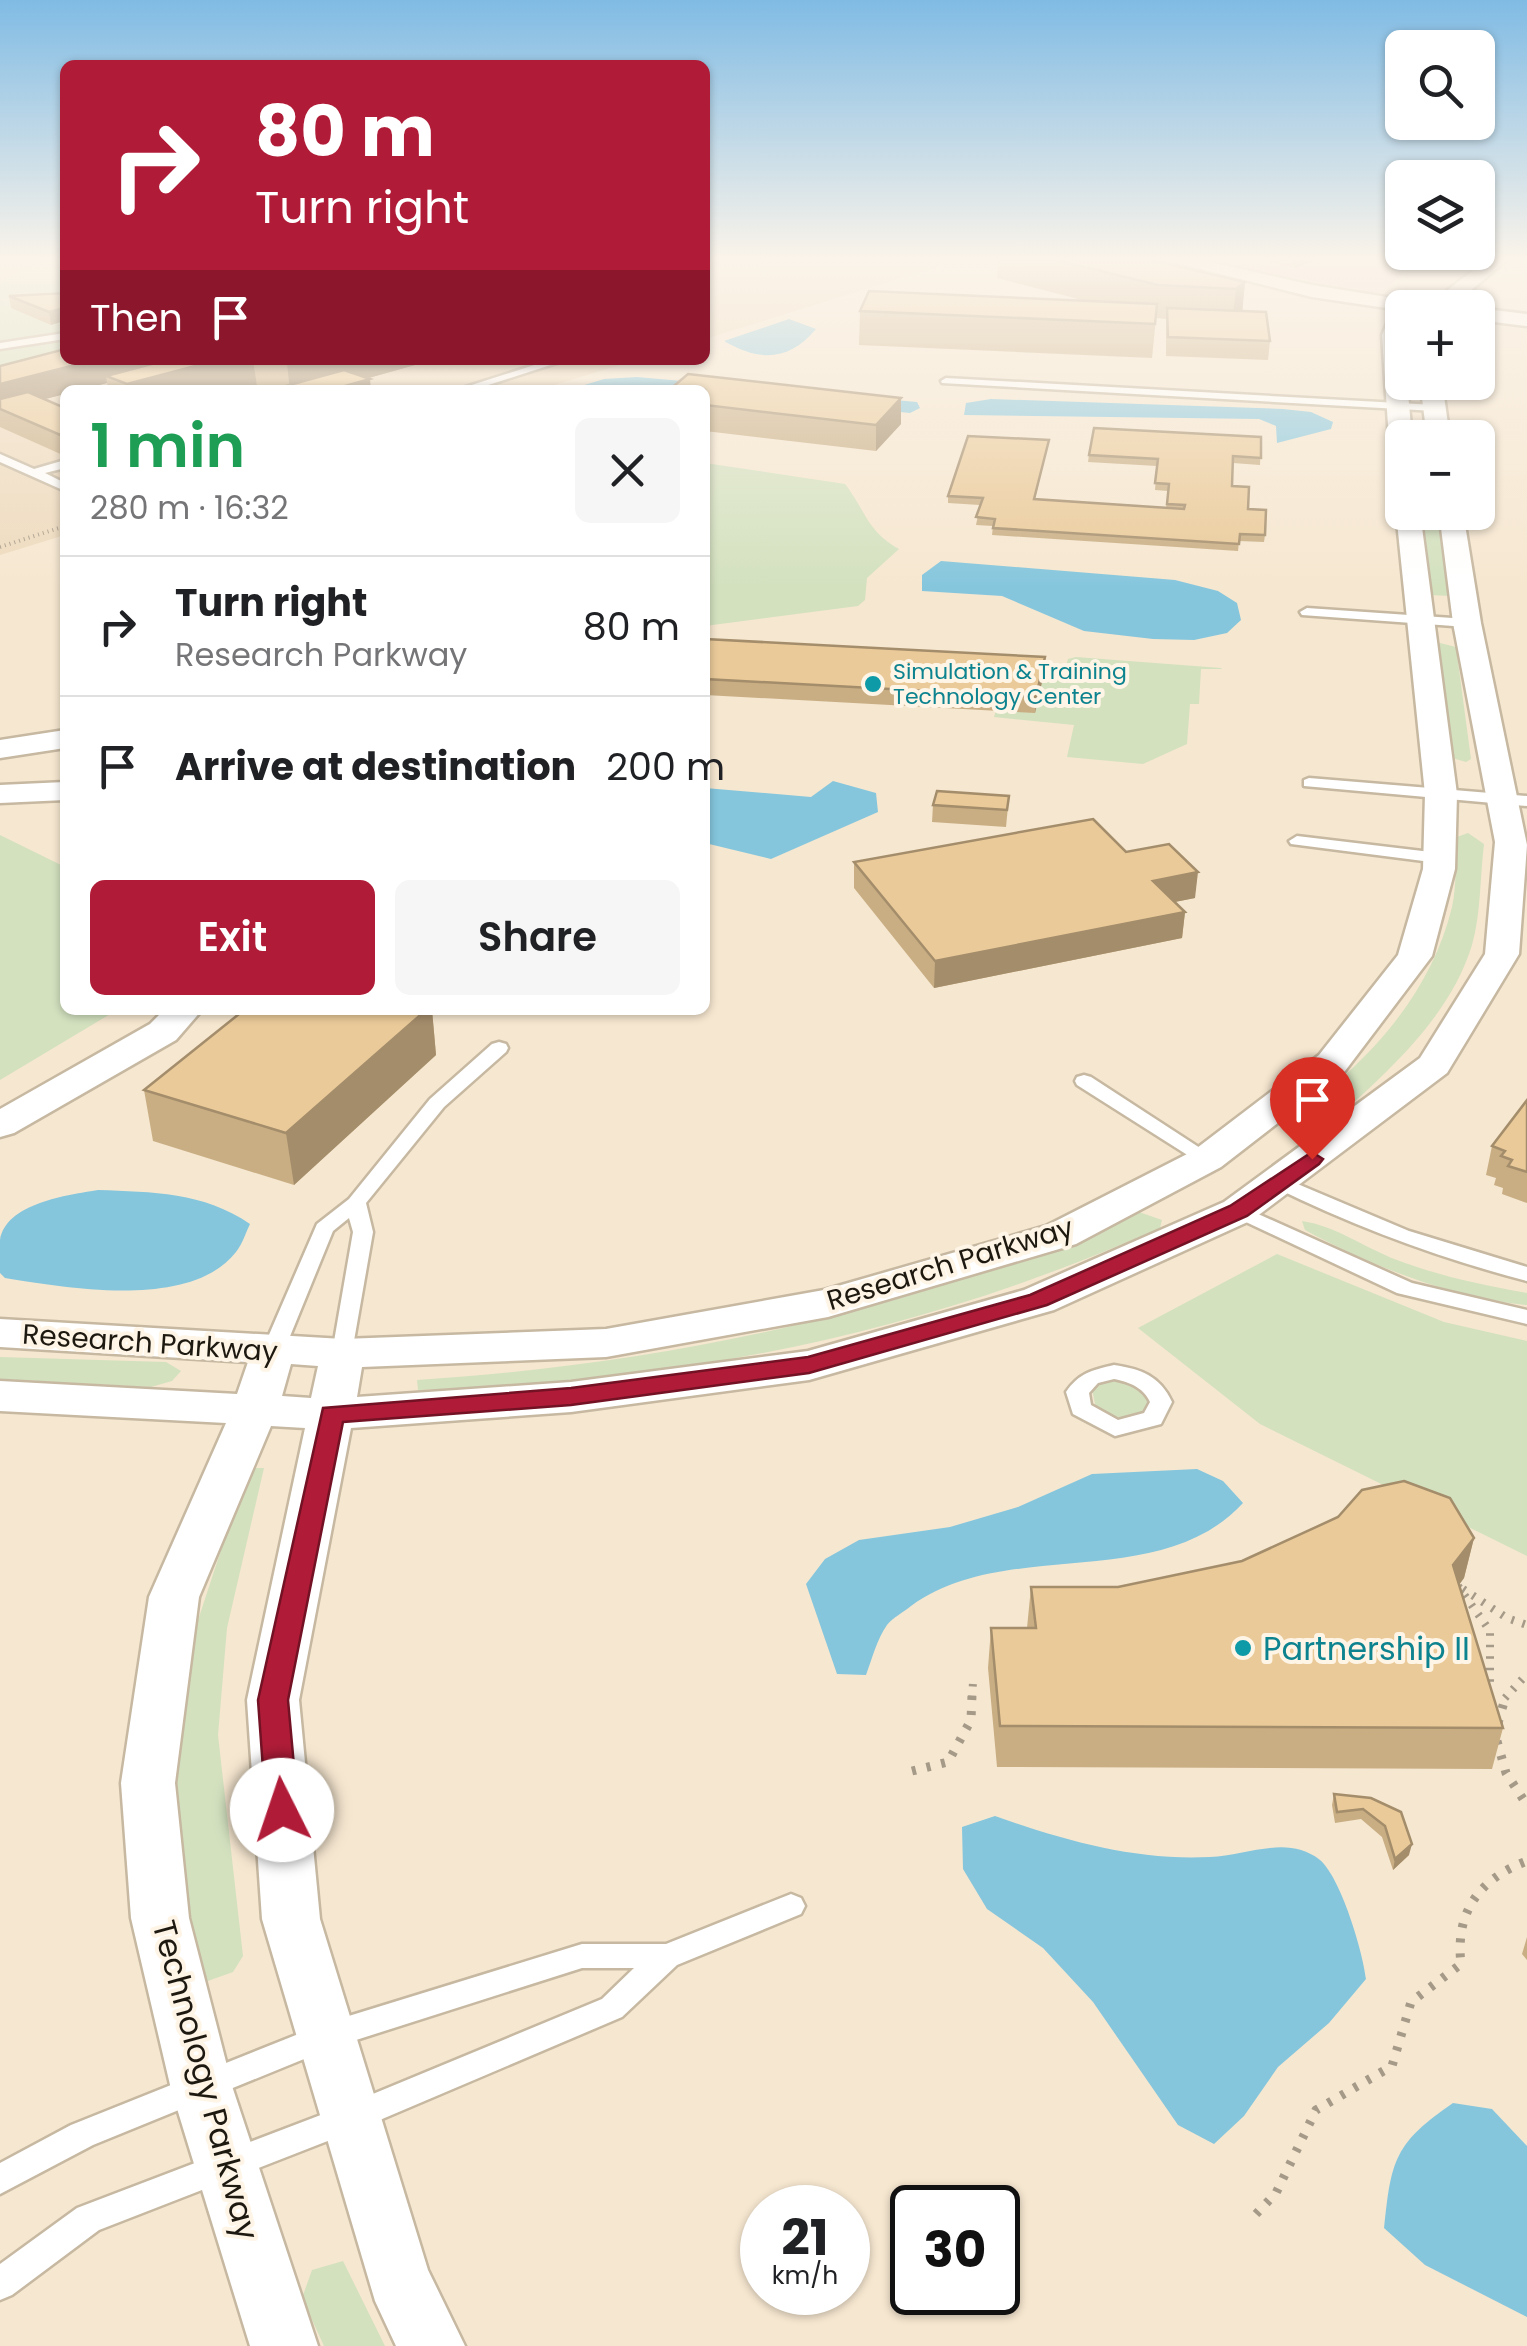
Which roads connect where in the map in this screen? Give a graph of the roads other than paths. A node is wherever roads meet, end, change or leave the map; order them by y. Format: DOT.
graph roads {
  1 [pos="530,369"];
  2 [pos="946,382"];
  3 [pos="478,385"];
  4 [pos="1398,400"];
  5 [pos="1434,400"];
  6 [pos="1398,405"];
  7 [pos="1435,408"];
  8 [pos="1399,420"];
  9 [pos="1437,420"];
  10 [pos="0,458"];
  11 [pos="60,465"];
  12 [pos="33,473"];
  13 [pos="60,485"];
  14 [pos="1410,530"];
  15 [pos="1454,530"];
  16 [pos="1306,612"];
  17 [pos="1418,620"];
  18 [pos="1467,623"];
  19 [pos="60,740"];
  20 [pos="0,749"];
  21 [pos="1309,783"];
  22 [pos="0,794"];
  23 [pos="1441,794"];
  24 [pos="1515,800"];
  25 [pos="59,801"];
  26 [pos="1297,841"];
  27 [pos="1440,858"];
  28 [pos="179,1015"];
  29 [pos="499,1048"];
  30 [pos="1084,1080"];
  31 [pos="0,1125"];
  32 [pos="1207,1159"];
  33 [pos="1281,1183"];
  34 [pos="356,1203"];
  35 [pos="1238,1211"];
  36 [pos="1527,1274"];
  37 [pos="1527,1317"];
  38 [pos="0,1333"];
  39 [pos="274,1352"];
  40 [pos="344,1354"];
  41 [pos="0,1396"];
  42 [pos="255,1410"];
  43 [pos="332,1414"];
  44 [pos="791,1906"];
  45 [pos="667,1956"];
  46 [pos="326,2036"];
  47 [pos="202,2089"];
  48 [pos="350,2118"];
  49 [pos="224,2163"];
  50 [pos="0,2179"];
  51 [pos="0,2284"];
  52 [pos="284,2346"];
  53 [pos="431,2346"];
  1 -- 3 [label="lane"];
  2 -- 6 [label="lane"];
  4 -- 6 [label="street"];
  5 -- 7 [label="street"];
  6 -- 7 [label="lane"];
  6 -- 8 [label="street"];
  7 -- 9 [label="street"];
  10 -- 12 [label="lane"];
  11 -- 12 [label="lane"];
  12 -- 13 [label="lane"];
  14 -- 17 [label="street, Research Parkway"];
  15 -- 18 [label="street, Research Parkway"];
  16 -- 17 [label="lane"];
  17 -- 18 [label="lane"];
  17 -- 23 [label="street, Research Parkway"];
  18 -- 24 [label="street, Research Parkway"];
  19 -- 20 [label="street"];
  21 -- 23 [label="lane"];
  22 -- 25 [label="street"];
  23 -- 24 [label="lane"];
  23 -- 27 [label="street, Research Parkway"];
  24 -- 33 [label="street, Research Parkway"];
  26 -- 27 [label="lane"];
  27 -- 32 [label="street, Research Parkway"];
  28 -- 31 [label="street"];
  29 -- 34 [label="lane"];
  30 -- 32 [label="lane"];
  32 -- 33 [label="street"];
  32 -- 35 [label="street"];
  32 -- 40 [label="street, Research Parkway"];
  33 -- 35 [label="street, Research Parkway"];
  33 -- 36 [label="lane"];
  34 -- 39 [label="lane"];
  34 -- 40 [label="lane"];
  35 -- 37 [label="lane"];
  35 -- 43 [label="street, Research Parkway"];
  38 -- 39 [label="street, Research Parkway"];
  39 -- 40 [label="street, Research Parkway"];
  39 -- 42 [label="street, Technology Parkway"];
  40 -- 43 [label="street"];
  41 -- 42 [label="street, Research Parkway"];
  42 -- 43 [label="street, Research Parkway"];
  42 -- 47 [label="street, Technology Parkway"];
  43 -- 46 [label="street"];
  44 -- 45 [label="lane"];
  45 -- 46 [label="lane"];
  45 -- 48 [label="lane"];
  46 -- 47 [label="lane"];
  46 -- 48 [label="street"];
  47 -- 49 [label="street, Technology Parkway"];
  47 -- 50 [label="lane"];
  48 -- 49 [label="lane"];
  48 -- 53 [label="street"];
  49 -- 51 [label="lane"];
  49 -- 52 [label="street, Technology Parkway"];
}
